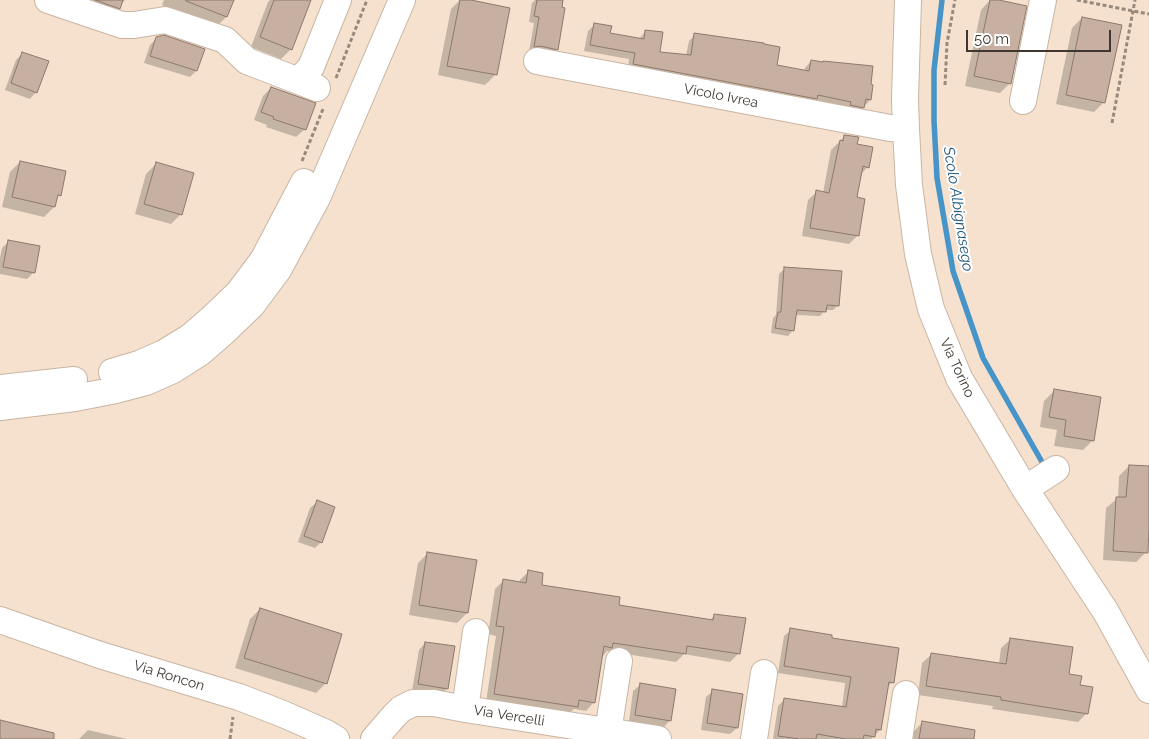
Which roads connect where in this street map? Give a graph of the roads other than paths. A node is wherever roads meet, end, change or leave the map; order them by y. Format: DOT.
graph roads {
  1 [pos="48,0"];
  2 [pos="338,0"];
  3 [pos="382,0"];
  4 [pos="402,0"];
  5 [pos="908,0"];
  6 [pos="1043,0"];
  7 [pos="537,61"];
  8 [pos="1023,100"];
  9 [pos="906,130"];
  10 [pos="0,388"];
  11 [pos="0,407"];
  12 [pos="1056,469"];
  13 [pos="1025,490"];
  14 [pos="0,620"];
  15 [pos="476,632"];
  16 [pos="619,661"];
  17 [pos="764,673"];
  18 [pos="1149,690"];
  19 [pos="906,694"];
  20 [pos="466,709"];
  21 [pos="608,732"];
  22 [pos="336,739"];
  23 [pos="374,739"];
  24 [pos="658,739"];
  25 [pos="754,739"];
  26 [pos="899,739"];
  1 -- 2 [label="street"];
  3 -- 10 [label="street"];
  4 -- 11 [label="street"];
  5 -- 9 [label="street, Via Torino"];
  6 -- 8 [label="street"];
  7 -- 9 [label="street, Vicolo Ivrea"];
  9 -- 13 [label="street, Via Torino"];
  12 -- 13 [label="street"];
  13 -- 18 [label="street, Via Torino"];
  14 -- 22 [label="street, Via Roncon"];
  15 -- 20 [label="street"];
  16 -- 21 [label="street"];
  17 -- 25 [label="street"];
  19 -- 26 [label="street"];
  20 -- 21 [label="street, Via Vercelli"];
  20 -- 23 [label="street, Via Vercelli"];
  21 -- 24 [label="street, Via Vercelli"];
}
